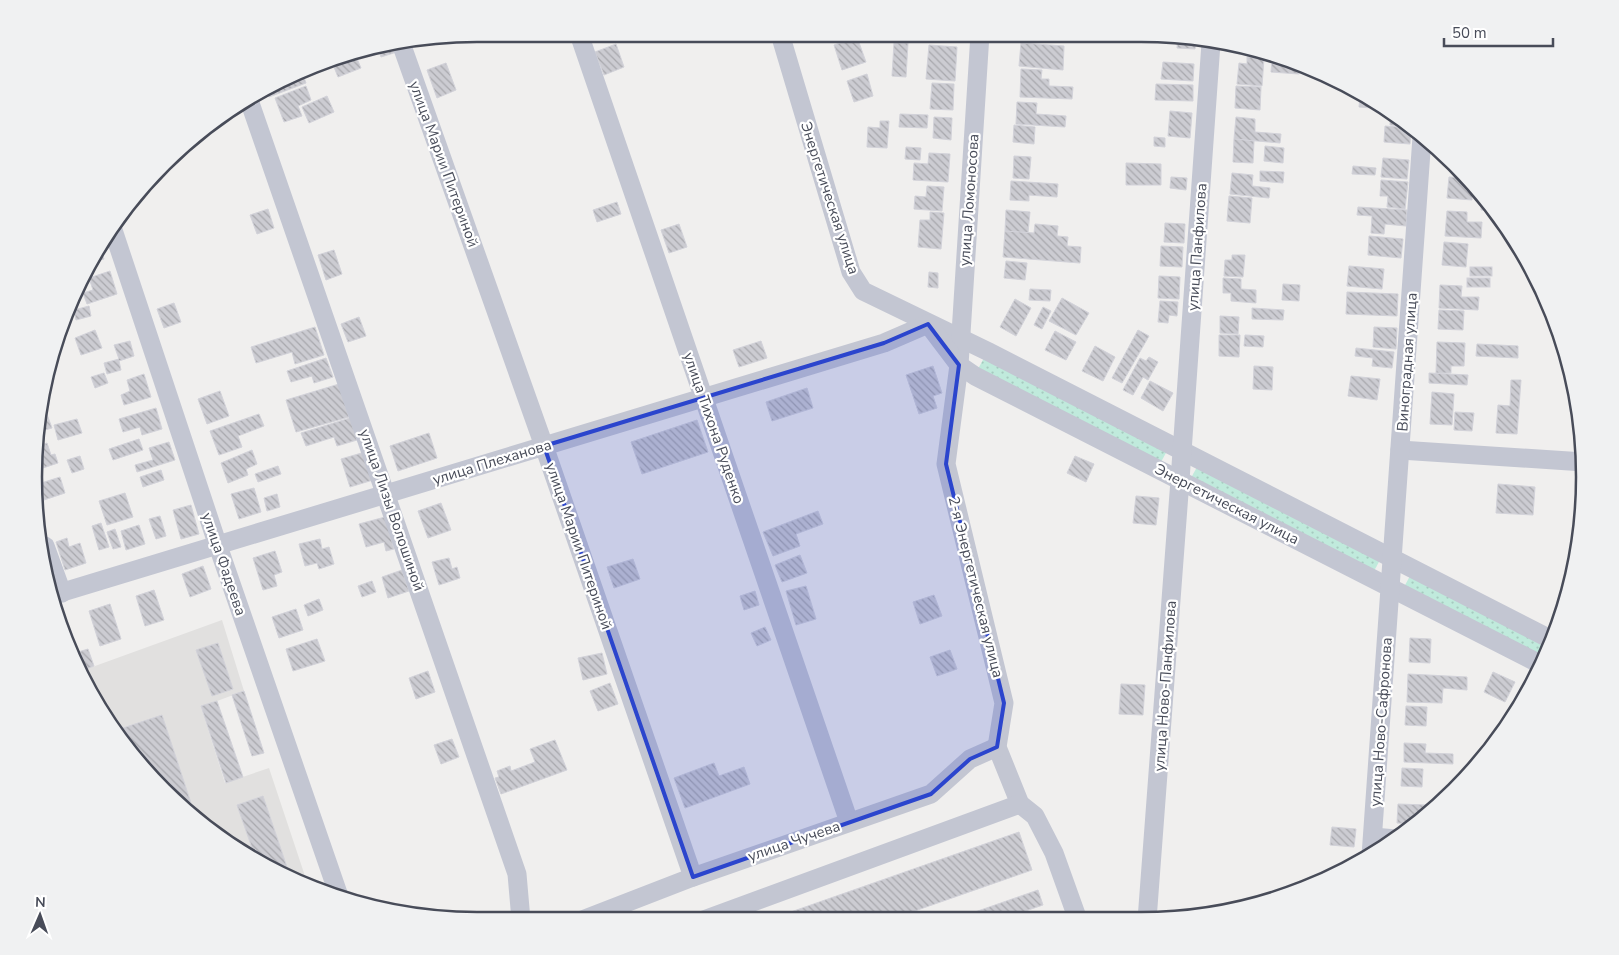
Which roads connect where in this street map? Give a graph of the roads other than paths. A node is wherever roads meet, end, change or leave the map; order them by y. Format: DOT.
graph roads {
  1 [pos="582,42"];
  2 [pos="782,42"];
  3 [pos="979,42"];
  4 [pos="1211,48"];
  5 [pos="403,49"];
  6 [pos="251,106"];
  7 [pos="1421,145"];
  8 [pos="115,237"];
  9 [pos="928,324"];
  10 [pos="960,338"];
  11 [pos="959,364"];
  12 [pos="704,398"];
  13 [pos="544,446"];
  14 [pos="1400,450"];
  15 [pos="1182,451"];
  16 [pos="1576,461"];
  17 [pos="1180,480"];
  18 [pos="387,494"];
  19 [pos="218,546"];
  20 [pos="1393,558"];
  21 [pos="1391,588"];
  22 [pos="58,594"];
  23 [pos="1546,636"];
  24 [pos="1536,662"];
  25 [pos="997,747"];
  26 [pos="1020,804"];
  27 [pos="850,822"];
  28 [pos="1372,837"];
  29 [pos="1384,838"];
  30 [pos="1372,846"];
  31 [pos="693,876"];
  32 [pos="336,888"];
  33 [pos="521,912"];
  34 [pos="602,912"];
  35 [pos="726,912"];
  36 [pos="1075,912"];
  37 [pos="1148,912"];
  1 -- 12 [label="street, улица Тихона Руденко"];
  2 -- 9 [label="street, Энергетическая улица"];
  3 -- 10 [label="street, улица Ломоносова"];
  4 -- 15 [label="street, улица Панфилова"];
  5 -- 13 [label="street, улица Марии Питериной"];
  6 -- 18 [label="street, улица Лизы Волошиной"];
  7 -- 14 [label="street, Виноградная улица"];
  8 -- 19 [label="street, улица Фадеева"];
  9 -- 10 [label="street, Энергетическая улица"];
  9 -- 11 [label="street, Энергетическая улица"];
  9 -- 12 [label="street, улица Плеханова"];
  10 -- 11 [label="street, улица Ломоносова"];
  10 -- 15 [label="street, Энергетическая улица"];
  11 -- 17 [label="street, Энергетическая улица"];
  11 -- 25 [label="street, 2-я Энергетическая улица"];
  12 -- 13 [label="street, улица Плеханова"];
  12 -- 27 [label="street, улица Тихона Руденко"];
  13 -- 18 [label="street, улица Плеханова"];
  13 -- 31 [label="street, улица Марии Питериной"];
  14 -- 16 [label="street"];
  14 -- 20 [label="street, Виноградная улица"];
  15 -- 17 [label="street, улица Ново-Панфилова"];
  15 -- 20 [label="street, Энергетическая улица"];
  17 -- 21 [label="street, Энергетическая улица"];
  17 -- 37 [label="street, улица Ново-Панфилова"];
  18 -- 19 [label="street, улица Плеханова"];
  18 -- 33 [label="street, улица Лизы Волошиной"];
  19 -- 22 [label="street, улица Плеханова"];
  19 -- 32 [label="street, улица Фадеева"];
  20 -- 21 [label="street, Виноградная улица"];
  20 -- 23 [label="street, Энергетическая улица"];
  21 -- 24 [label="street, Энергетическая улица"];
  21 -- 28 [label="street, улица Ново-Сафронова"];
  25 -- 26 [label="street"];
  25 -- 27 [label="street, улица Чучева"];
  26 -- 35 [label="street"];
  26 -- 36 [label="street"];
  27 -- 31 [label="street, улица Чучева"];
  28 -- 29 [label="street"];
  28 -- 30 [label="street, улица Ново-Сафронова"];
  31 -- 34 [label="street, улица Чучева"];
}
